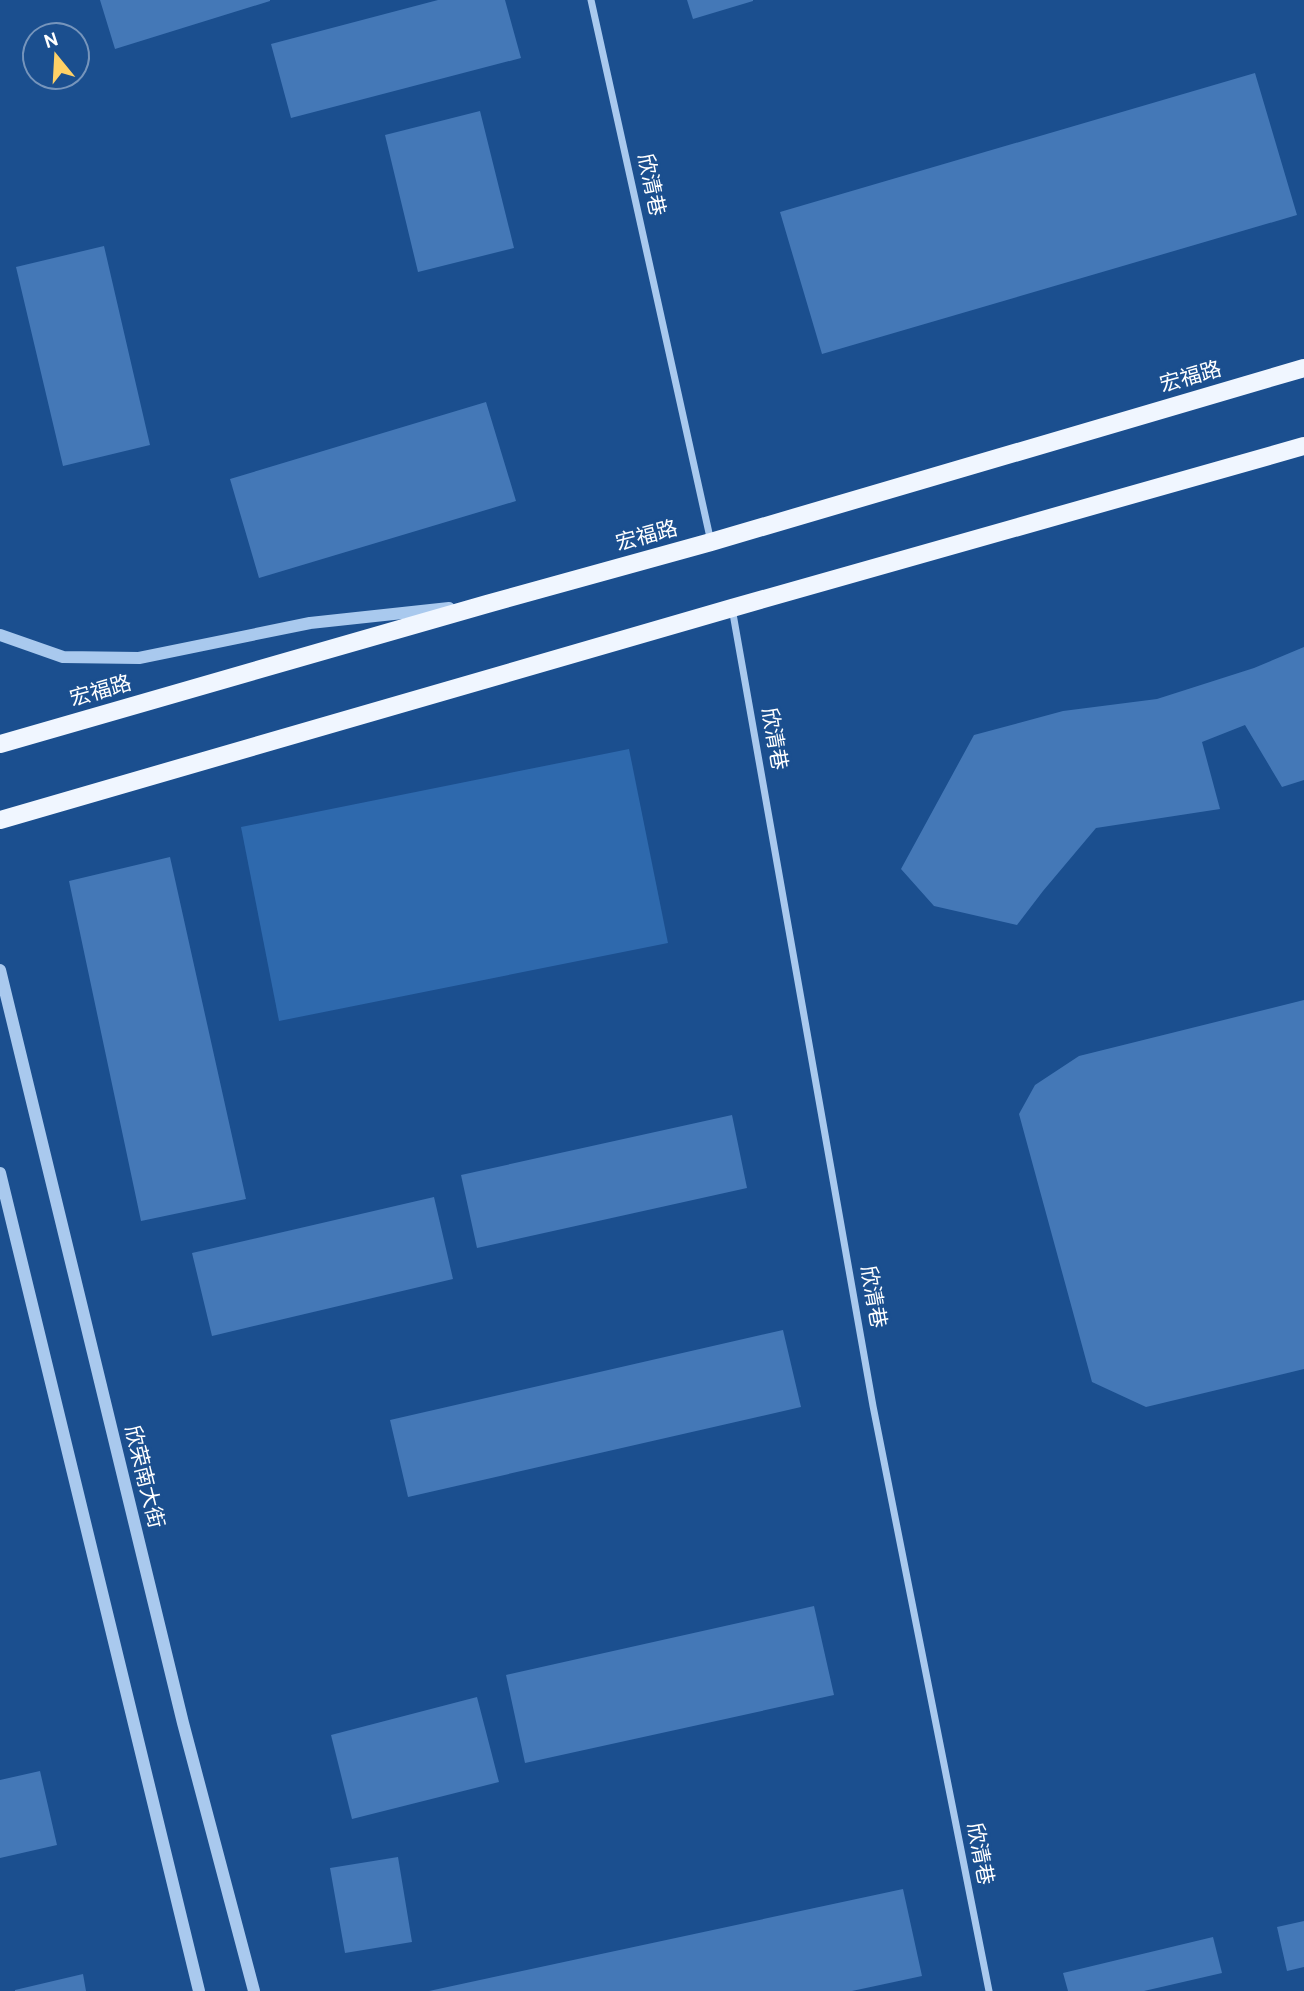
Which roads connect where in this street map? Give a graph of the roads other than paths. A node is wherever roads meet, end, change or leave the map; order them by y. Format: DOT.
graph roads {
  1 [pos="591,0"];
  2 [pos="1304,368"];
  3 [pos="1304,446"];
  4 [pos="711,542"];
  5 [pos="487,604"];
  6 [pos="732,608"];
  7 [pos="0,635"];
  8 [pos="0,744"];
  9 [pos="0,820"];
  10 [pos="0,970"];
  11 [pos="0,1173"];
  12 [pos="199,1991"];
  13 [pos="254,1991"];
  14 [pos="989,1991"];
  1 -- 4 [label="street, 欣清巷"];
  2 -- 4 [label="main road, 宏福路"];
  3 -- 6 [label="main road"];
  4 -- 5 [label="main road, 宏福路"];
  5 -- 7 [label="street"];
  5 -- 8 [label="main road, 宏福路"];
  6 -- 9 [label="main road"];
  6 -- 14 [label="street, 欣清巷"];
  10 -- 13 [label="street, 欣荣南大街"];
  11 -- 12 [label="street"];
}
